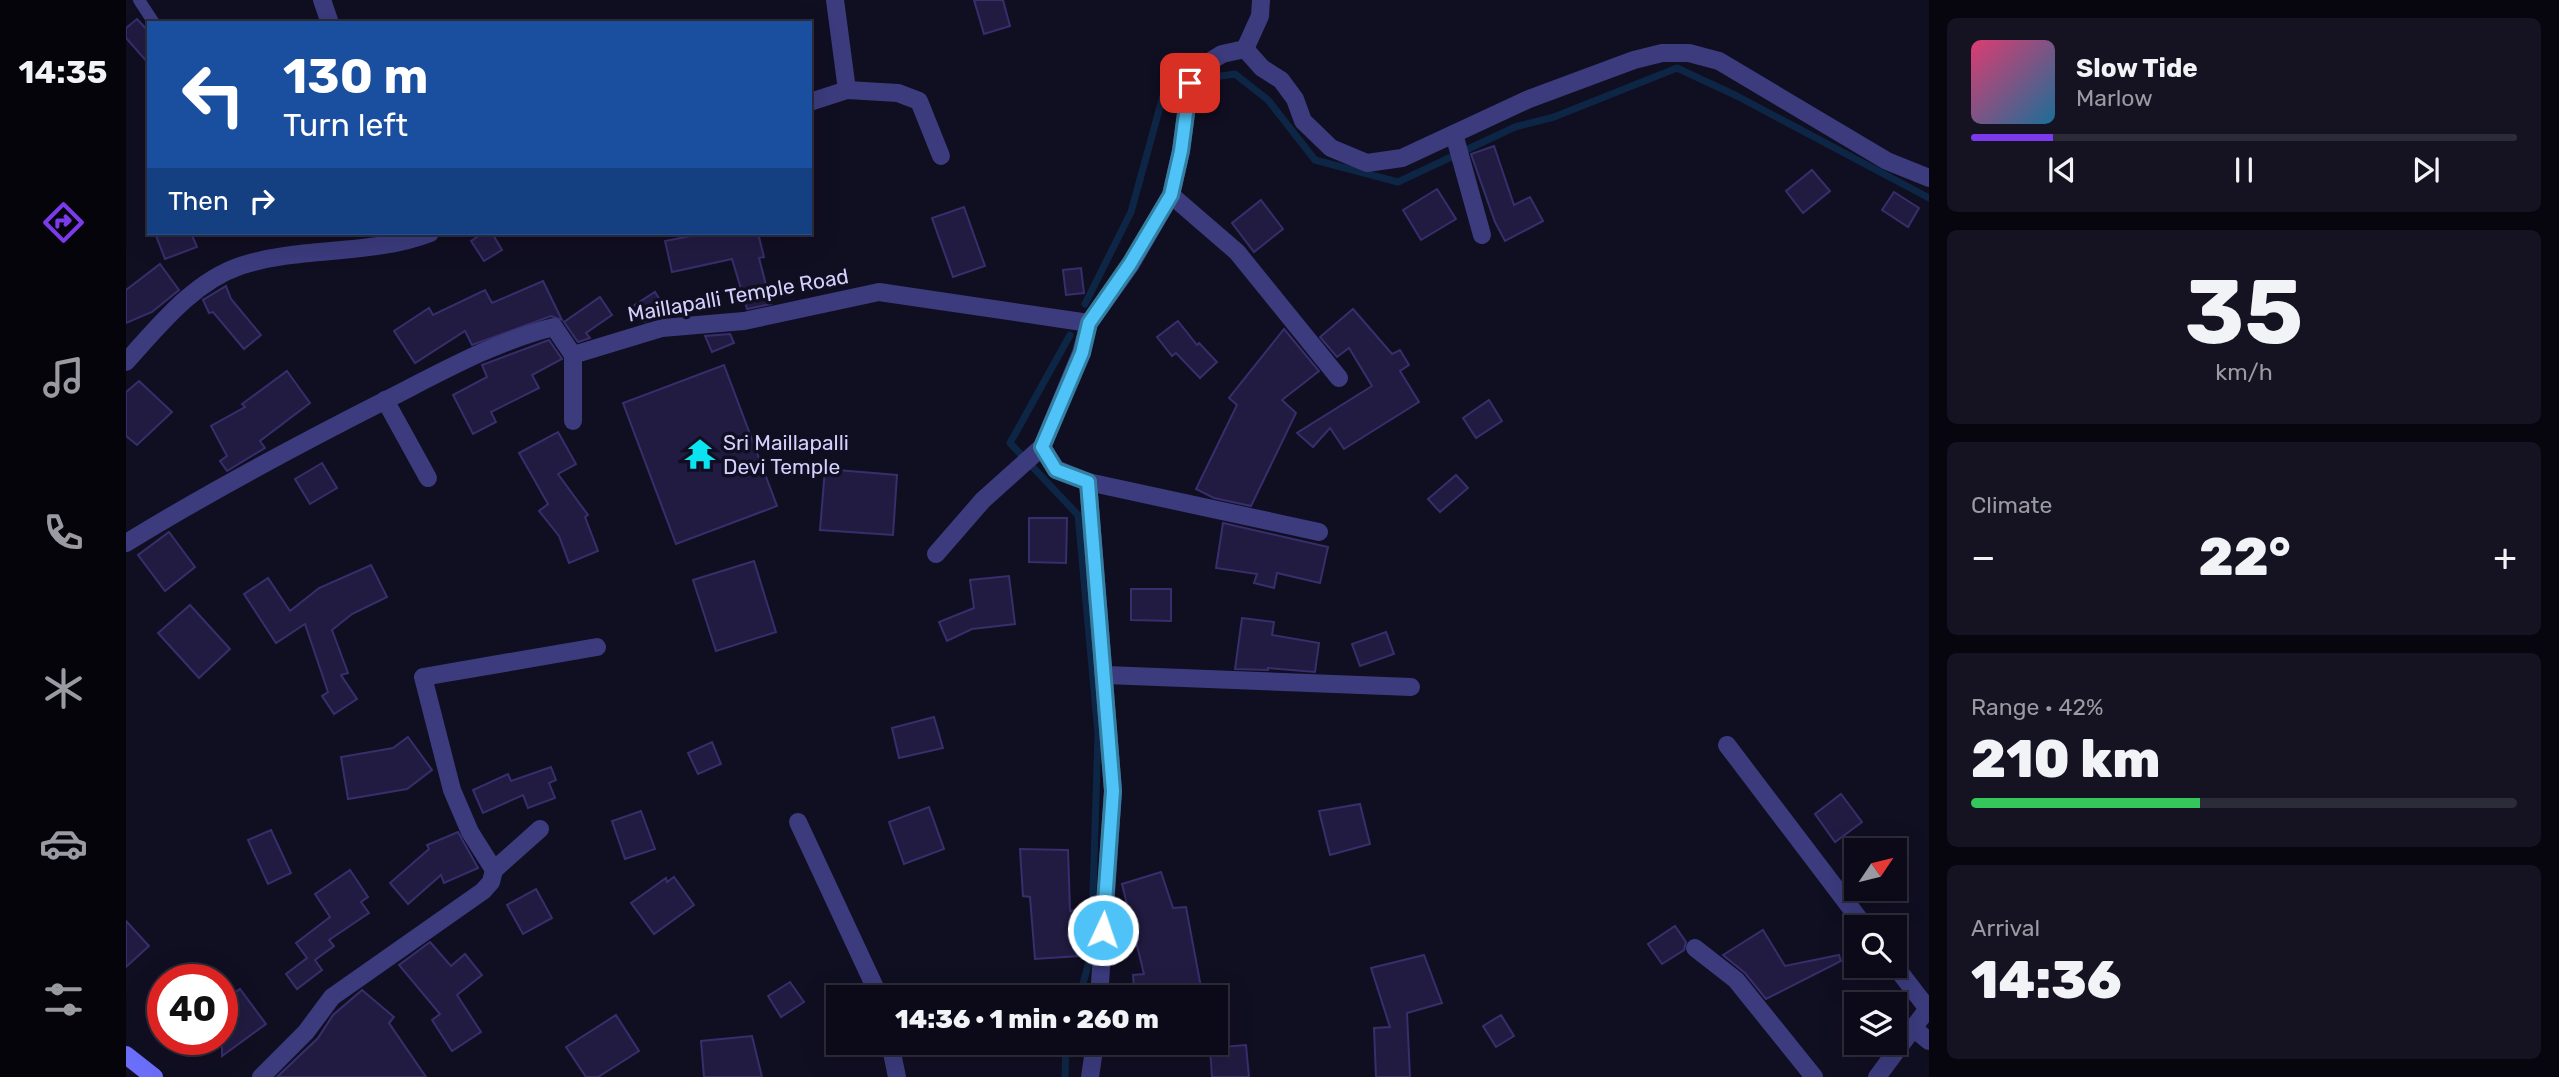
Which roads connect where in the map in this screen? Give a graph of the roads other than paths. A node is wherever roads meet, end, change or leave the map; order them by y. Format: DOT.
graph roads {
  1 [pos="139,0"];
  2 [pos="322,0"];
  3 [pos="835,0"];
  4 [pos="1261,0"];
  5 [pos="153,21"];
  6 [pos="329,21"];
  7 [pos="1245,49"];
  8 [pos="847,90"];
  9 [pos="812,101"];
  10 [pos="1454,134"];
  11 [pos="941,156"];
  12 [pos="1929,178"];
  13 [pos="1171,195"];
  14 [pos="424,235"];
  15 [pos="1482,235"];
  16 [pos="1089,323"];
  17 [pos="573,355"];
  18 [pos="126,362"];
  19 [pos="1339,378"];
  20 [pos="385,400"];
  21 [pos="573,421"];
  22 [pos="1042,447"];
  23 [pos="428,478"];
  24 [pos="1088,482"];
  25 [pos="1319,532"];
  26 [pos="126,543"];
  27 [pos="936,554"];
  28 [pos="597,647"];
  29 [pos="1106,675"];
  30 [pos="1412,687"];
  31 [pos="1727,745"];
  32 [pos="798,822"];
  33 [pos="540,829"];
  34 [pos="494,870"];
  35 [pos="1856,915"];
  36 [pos="1696,948"];
  37 [pos="1904,978"];
  38 [pos="874,985"];
  39 [pos="1099,985"];
  40 [pos="1928,1008"];
  41 [pos="1913,1028"];
  42 [pos="1929,1041"];
  43 [pos="126,1055"];
  44 [pos="892,1055"];
  45 [pos="1093,1055"];
  46 [pos="154,1077"];
  47 [pos="261,1077"];
  48 [pos="897,1077"];
  49 [pos="1090,1077"];
  50 [pos="1814,1077"];
  51 [pos="1877,1077"];
  1 -- 5 [label="lane"];
  2 -- 6 [label="street"];
  3 -- 8 [label="street"];
  4 -- 7 [label="street"];
  7 -- 10 [label="street"];
  7 -- 13 [label="street"];
  8 -- 9 [label="street"];
  8 -- 11 [label="street"];
  10 -- 12 [label="street"];
  10 -- 15 [label="street"];
  13 -- 16 [label="street"];
  13 -- 19 [label="street"];
  14 -- 18 [label="street"];
  16 -- 17 [label="street, Maillapalli Temple Road"];
  16 -- 22 [label="street"];
  17 -- 20 [label="street"];
  17 -- 21 [label="street"];
  20 -- 23 [label="street"];
  20 -- 26 [label="street"];
  22 -- 24 [label="street"];
  22 -- 27 [label="street"];
  24 -- 25 [label="street"];
  24 -- 29 [label="street"];
  28 -- 34 [label="street"];
  29 -- 30 [label="street"];
  29 -- 39 [label="street"];
  31 -- 35 [label="street"];
  32 -- 38 [label="street"];
  33 -- 34 [label="street"];
  34 -- 47 [label="street"];
  36 -- 50 [label="street"];
  37 -- 40 [label="street"];
  40 -- 41 [label="street"];
  41 -- 42 [label="street"];
  41 -- 51 [label="street"];
  43 -- 46 [label="main road"];
  44 -- 48 [label="street"];
  45 -- 49 [label="street"];
}
